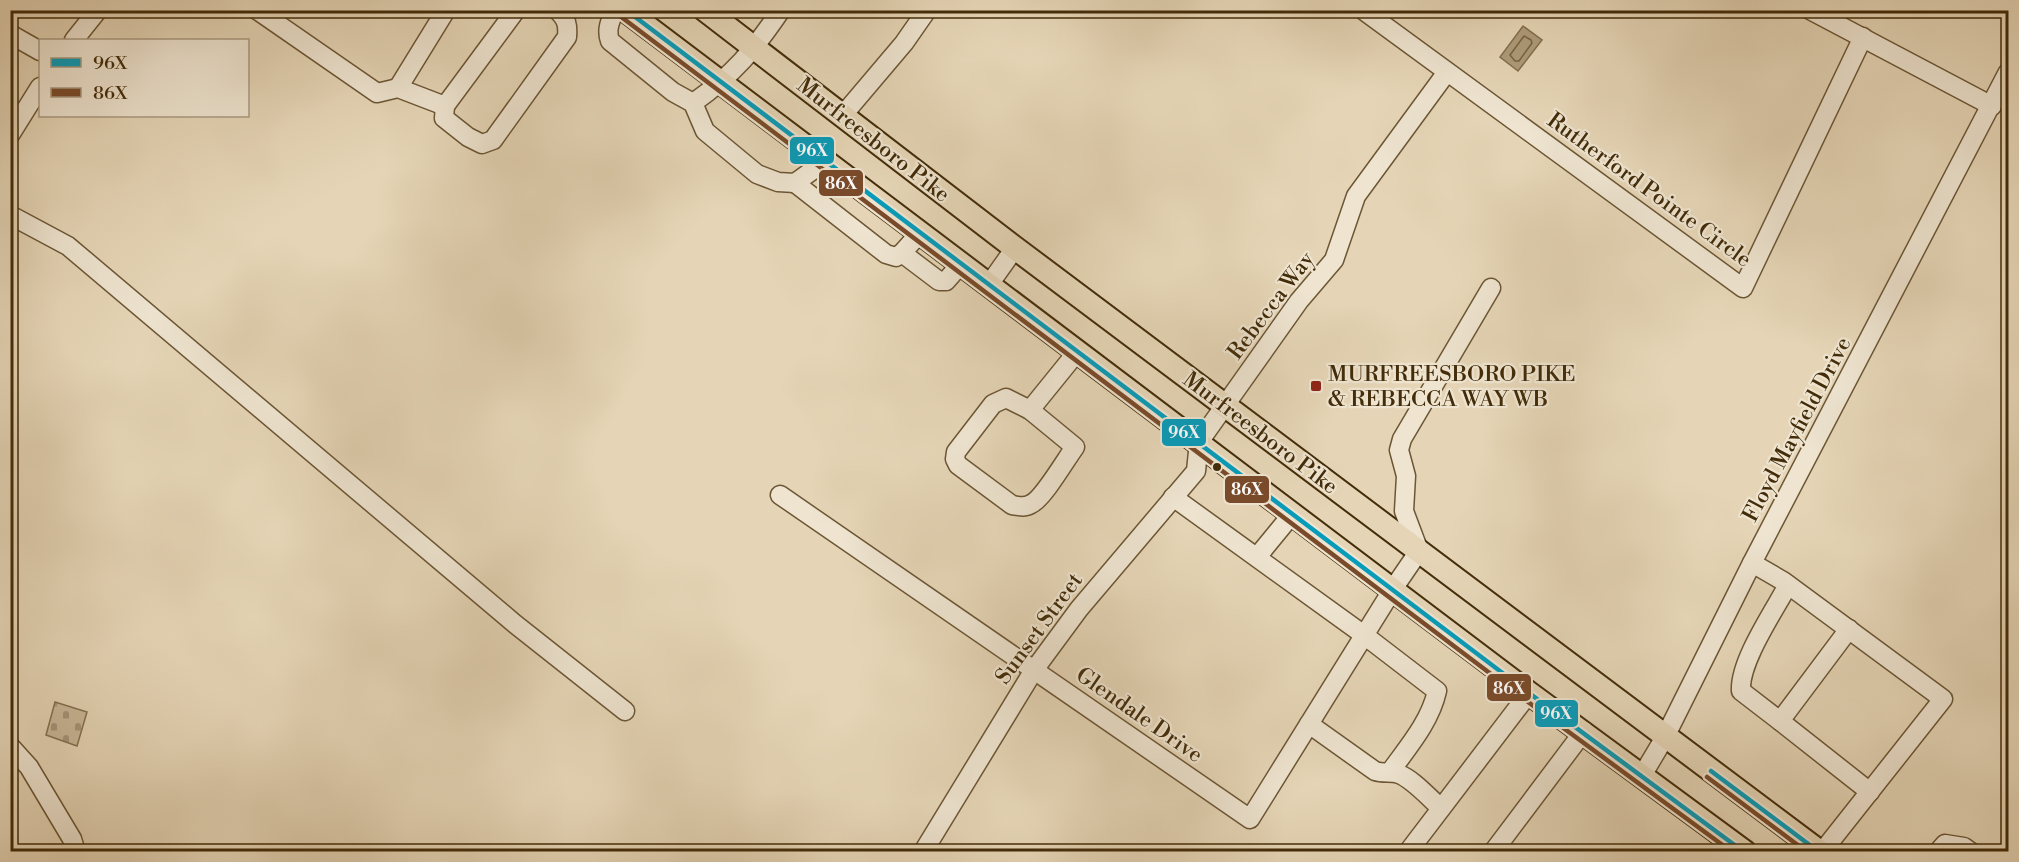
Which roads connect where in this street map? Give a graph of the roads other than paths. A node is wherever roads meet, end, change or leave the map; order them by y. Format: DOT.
graph roads {
  1 [pos="98,10"];
  2 [pos="257,10"];
  3 [pos="446,10"];
  4 [pos="516,10"];
  5 [pos="557,10"];
  6 [pos="615,10"];
  7 [pos="625,10"];
  8 [pos="705,10"];
  9 [pos="781,10"];
  10 [pos="927,10"];
  11 [pos="1363,10"];
  12 [pos="1810,10"];
  13 [pos="10,34"];
  14 [pos="1863,37"];
  15 [pos="75,39"];
  16 [pos="756,48"];
  17 [pos="39,50"];
  18 [pos="1447,72"];
  19 [pos="2008,72"];
  20 [pos="721,83"];
  21 [pos="398,88"];
  22 [pos="39,89"];
  23 [pos="693,103"];
  24 [pos="445,106"];
  25 [pos="1992,106"];
  26 [pos="843,115"];
  27 [pos="10,135"];
  28 [pos="824,162"];
  29 [pos="795,183"];
  30 [pos="10,215"];
  31 [pos="919,234"];
  32 [pos="1015,248"];
  33 [pos="902,253"];
  34 [pos="960,265"];
  35 [pos="988,286"];
  36 [pos="1491,288"];
  37 [pos="1077,352"];
  38 [pos="1225,405"];
  39 [pos="1030,410"];
  40 [pos="1199,442"];
  41 [pos="780,495"];
  42 [pos="1173,497"];
  43 [pos="1293,513"];
  44 [pos="1419,551"];
  45 [pos="1257,558"];
  46 [pos="1752,563"];
  47 [pos="1788,585"];
  48 [pos="1393,589"];
  49 [pos="1849,629"];
  50 [pos="1364,635"];
  51 [pos="1034,670"];
  52 [pos="1530,693"];
  53 [pos="625,711"];
  54 [pos="1780,721"];
  55 [pos="1309,724"];
  56 [pos="1584,731"];
  57 [pos="1665,737"];
  58 [pos="10,746"];
  59 [pos="1390,772"];
  60 [pos="1642,774"];
  61 [pos="1870,792"];
  62 [pos="1441,808"];
  63 [pos="76,852"];
  64 [pos="923,852"];
  65 [pos="1408,852"];
  66 [pos="1493,852"];
  67 [pos="1745,852"];
  68 [pos="1821,852"];
  69 [pos="1938,852"];
  70 [pos="1971,852"];
  1 -- 15 [label="street"];
  2 -- 21 [label="street"];
  3 -- 21 [label="street"];
  4 -- 24 [label="street"];
  5 -- 24 [label="street"];
  6 -- 23 [label="street"];
  7 -- 20 [label="main road"];
  8 -- 16 [label="main road, Murfreesboro Pike"];
  9 -- 16 [label="street"];
  10 -- 26 [label="street"];
  11 -- 18 [label="street, Rutherford Pointe Circle"];
  12 -- 14 [label="street"];
  13 -- 17 [label="street"];
  14 -- 18 [label="street, Rutherford Pointe Circle"];
  14 -- 25 [label="street"];
  16 -- 20 [label="street"];
  16 -- 26 [label="main road, Murfreesboro Pike"];
  18 -- 38 [label="street, Rebecca Way"];
  19 -- 25 [label="street, Floyd Mayfield Drive"];
  20 -- 23 [label="street"];
  20 -- 28 [label="main road"];
  21 -- 24 [label="street"];
  22 -- 27 [label="street"];
  23 -- 29 [label="street"];
  25 -- 46 [label="street, Floyd Mayfield Drive"];
  26 -- 32 [label="main road, Murfreesboro Pike"];
  28 -- 29 [label="street"];
  28 -- 31 [label="main road"];
  29 -- 33 [label="street"];
  30 -- 53 [label="street"];
  31 -- 33 [label="street"];
  31 -- 34 [label="main road"];
  32 -- 35 [label="street"];
  32 -- 38 [label="main road, Murfreesboro Pike"];
  33 -- 34 [label="street"];
  34 -- 35 [label="main road"];
  35 -- 37 [label="main road"];
  36 -- 44 [label="street"];
  37 -- 39 [label="street"];
  37 -- 40 [label="main road"];
  38 -- 40 [label="street, Rebecca Way"];
  38 -- 44 [label="main road, Murfreesboro Pike"];
  39 -- 39 [label="street"];
  40 -- 42 [label="street, Sunset Street"];
  40 -- 43 [label="main road"];
  41 -- 51 [label="street, Glendale Drive"];
  42 -- 45 [label="street"];
  42 -- 51 [label="street, Sunset Street"];
  43 -- 45 [label="street"];
  43 -- 48 [label="main road"];
  44 -- 48 [label="street, Glendale Drive"];
  44 -- 57 [label="main road, Murfreesboro Pike"];
  45 -- 50 [label="street"];
  46 -- 47 [label="street"];
  46 -- 57 [label="street, Floyd Mayfield Drive"];
  47 -- 49 [label="street"];
  47 -- 54 [label="street"];
  48 -- 50 [label="street, Glendale Drive"];
  48 -- 52 [label="main road"];
  49 -- 54 [label="street"];
  49 -- 61 [label="street"];
  50 -- 55 [label="street, Glendale Drive"];
  50 -- 59 [label="street"];
  51 -- 55 [label="street, Glendale Drive"];
  51 -- 64 [label="street, Sunset Street"];
  52 -- 56 [label="main road"];
  52 -- 62 [label="street"];
  54 -- 61 [label="street"];
  55 -- 59 [label="street"];
  56 -- 60 [label="main road"];
  56 -- 66 [label="street"];
  57 -- 60 [label="street, Floyd Mayfield Drive"];
  57 -- 68 [label="main road, Murfreesboro Pike"];
  58 -- 63 [label="street"];
  59 -- 62 [label="street"];
  60 -- 67 [label="main road"];
  61 -- 68 [label="street"];
  62 -- 65 [label="street"];
  69 -- 70 [label="street"];
}
